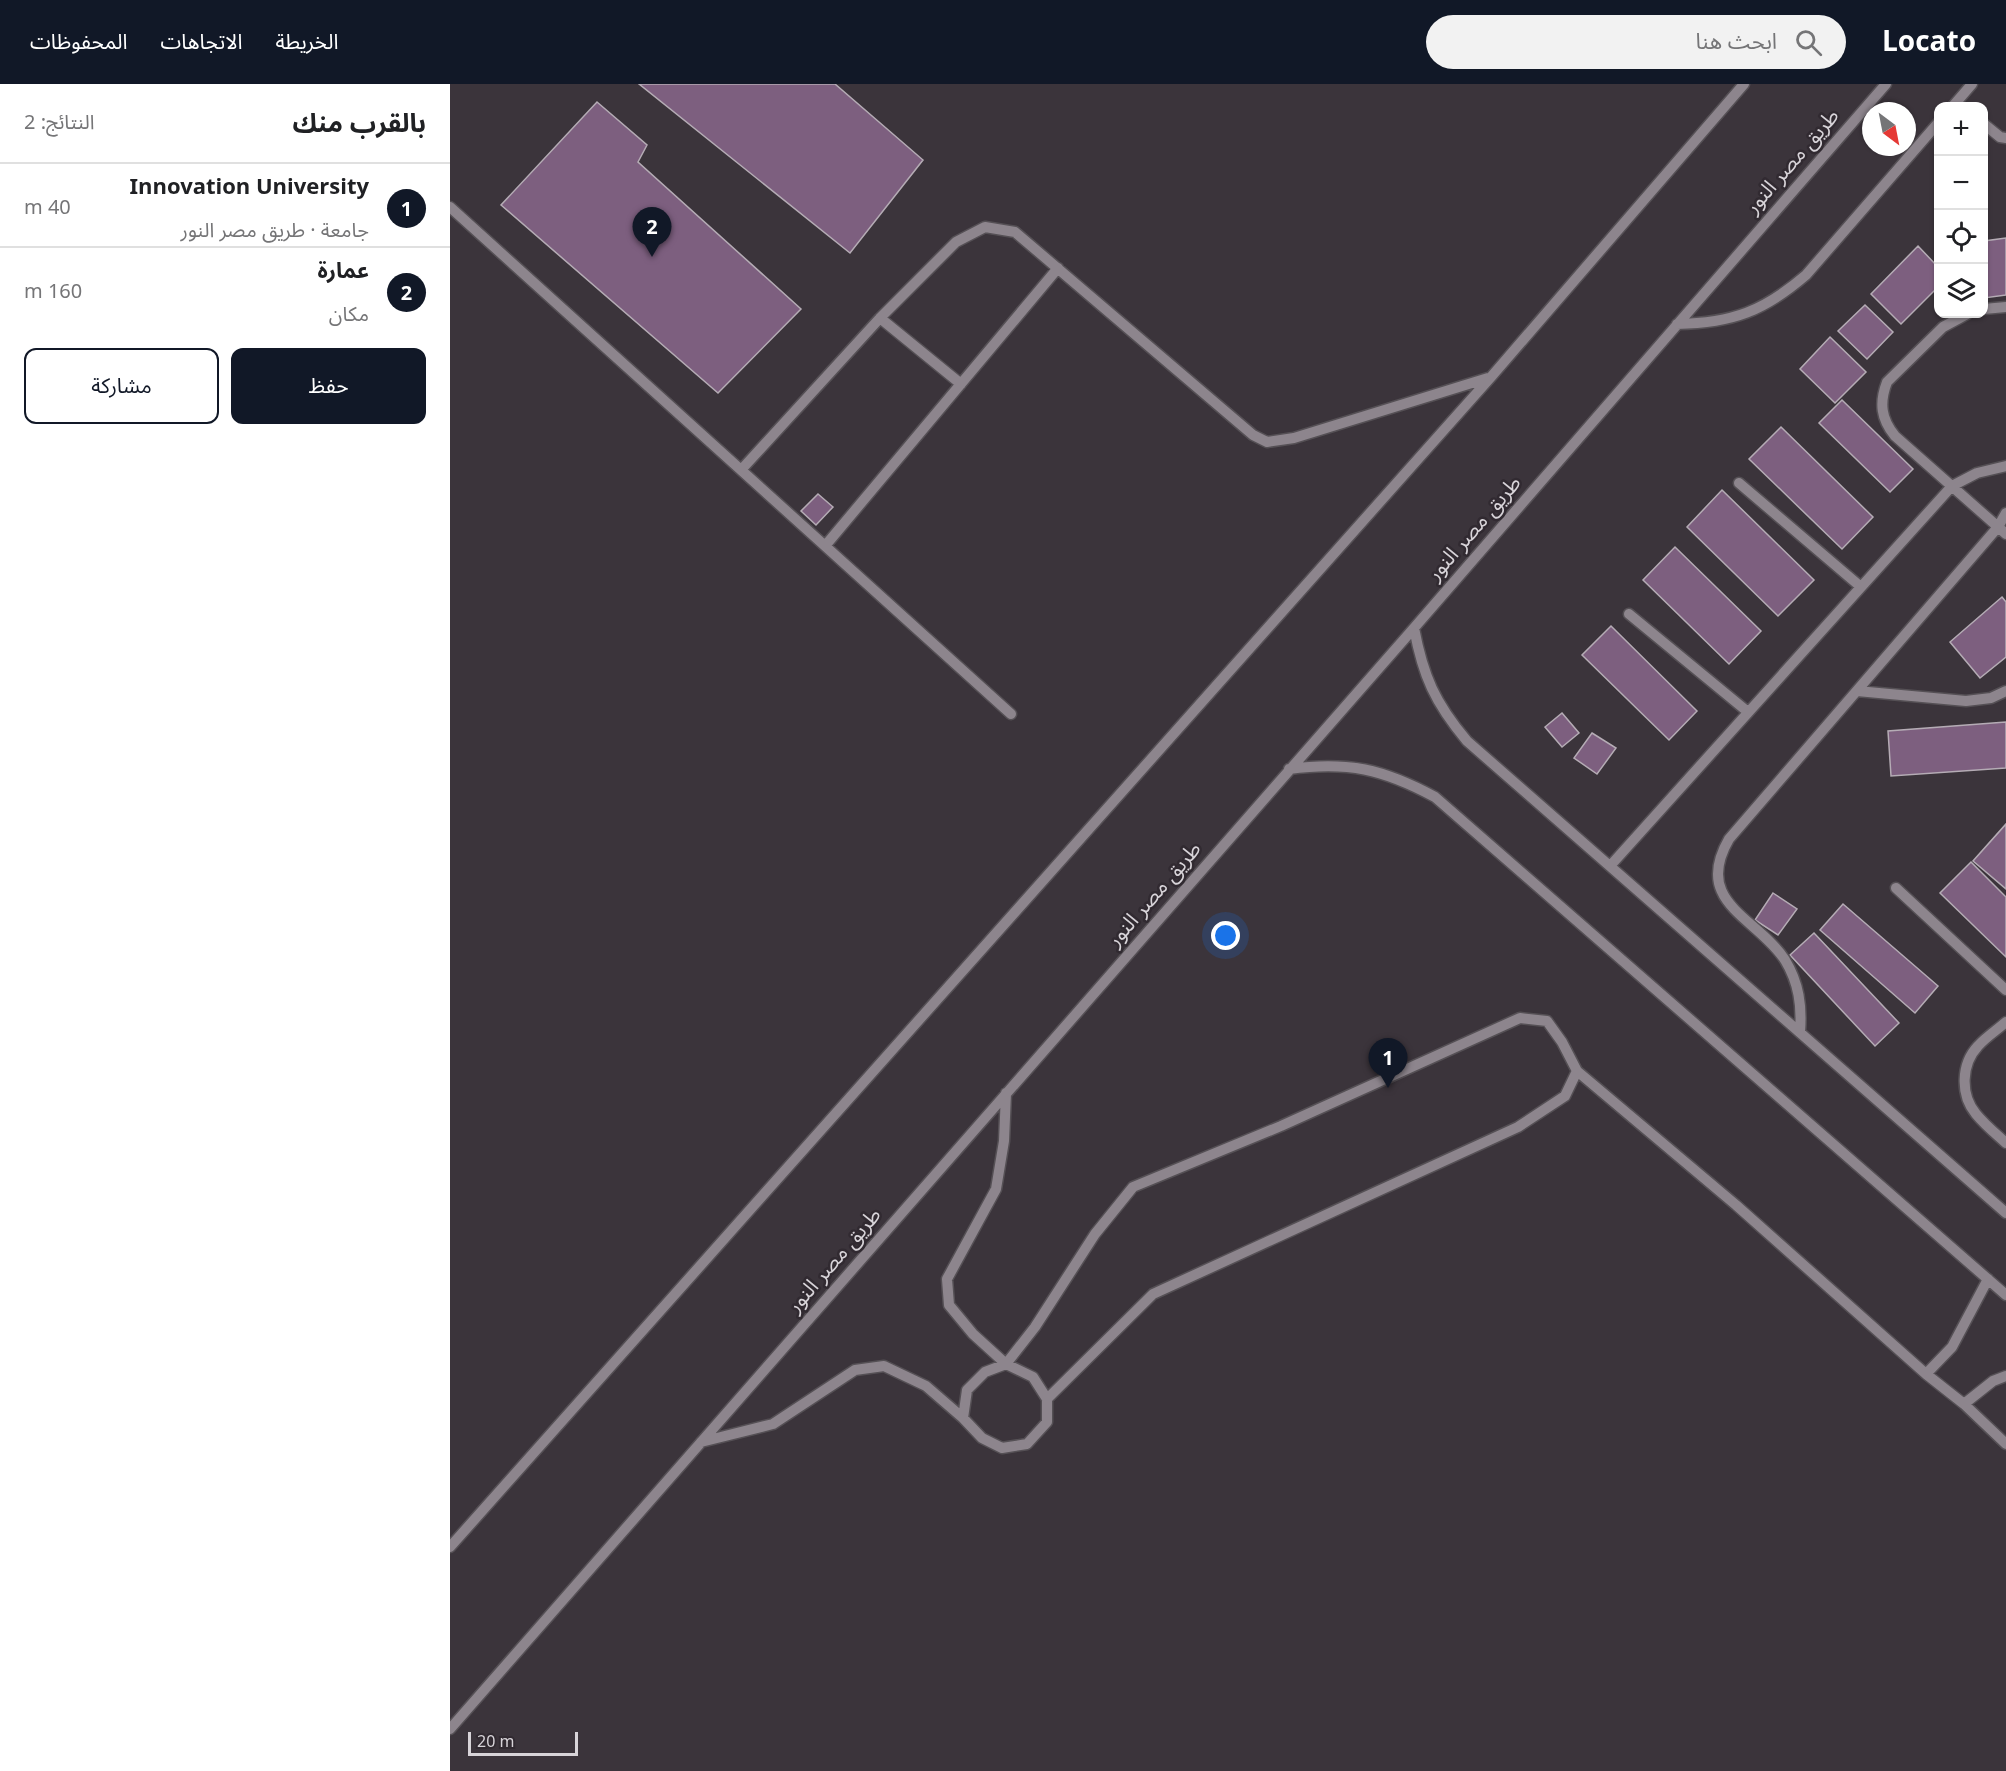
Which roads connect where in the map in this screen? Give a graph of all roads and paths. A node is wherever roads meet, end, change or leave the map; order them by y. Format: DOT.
graph roads {
  1 [pos="1744,84"];
  2 [pos="1886,84"];
  3 [pos="1972,84"];
  4 [pos="1959,102"];
  5 [pos="1934,128"];
  6 [pos="1988,128"];
  7 [pos="2006,138"];
  8 [pos="450,207"];
  9 [pos="1058,268"];
  10 [pos="2006,307"];
  11 [pos="1988,309"];
  12 [pos="880,318"];
  13 [pos="1959,318"];
  14 [pos="1677,324"];
  15 [pos="1491,377"];
  16 [pos="961,384"];
  17 [pos="2006,466"];
  18 [pos="741,470"];
  19 [pos="1739,483"];
  20 [pos="1952,486"];
  21 [pos="2006,513"];
  22 [pos="2002,531"];
  23 [pos="825,546"];
  24 [pos="1861,587"];
  25 [pos="1629,614"];
  26 [pos="1414,628"];
  27 [pos="1857,691"];
  28 [pos="2006,691"];
  29 [pos="1748,712"];
  30 [pos="1011,714"];
  31 [pos="1289,769"];
  32 [pos="1610,866"];
  33 [pos="1896,888"];
  34 [pos="2006,990"];
  35 [pos="2006,1022"];
  36 [pos="1800,1032"];
  37 [pos="1577,1071"];
  38 [pos="1006,1093"];
  39 [pos="2006,1143"];
  40 [pos="2006,1213"];
  41 [pos="1988,1279"];
  42 [pos="2006,1295"];
  43 [pos="1006,1364"];
  44 [pos="1926,1374"];
  45 [pos="2006,1376"];
  46 [pos="1047,1399"];
  47 [pos="1964,1404"];
  48 [pos="963,1418"];
  49 [pos="701,1442"];
  50 [pos="2006,1444"];
  51 [pos="450,1547"];
  52 [pos="450,1729"];
  1 -- 15 [label="street"];
  2 -- 14 [label="street, طريق مصر النور"];
  3 -- 4 [label="street"];
  5 -- 14 [label="street"];
  6 -- 7 [label="street"];
  8 -- 18 [label="street"];
  9 -- 12 [label="street"];
  9 -- 15 [label="street"];
  9 -- 16 [label="street"];
  10 -- 11 [label="street"];
  12 -- 16 [label="street"];
  12 -- 18 [label="street"];
  13 -- 20 [label="street"];
  14 -- 26 [label="street, طريق مصر النور"];
  15 -- 51 [label="street"];
  16 -- 23 [label="street"];
  17 -- 20 [label="street"];
  18 -- 23 [label="street"];
  19 -- 24 [label="street"];
  20 -- 22 [label="street"];
  20 -- 24 [label="street"];
  21 -- 22 [label="street"];
  22 -- 27 [label="street"];
  23 -- 30 [label="street"];
  24 -- 29 [label="street"];
  25 -- 29 [label="street"];
  26 -- 31 [label="street, طريق مصر النور"];
  26 -- 32 [label="street"];
  27 -- 28 [label="street"];
  27 -- 36 [label="street"];
  29 -- 32 [label="street"];
  31 -- 38 [label="street, طريق مصر النور"];
  31 -- 41 [label="street"];
  32 -- 36 [label="street"];
  33 -- 34 [label="street"];
  35 -- 39 [label="street"];
  36 -- 40 [label="street"];
  37 -- 43 [label="street"];
  37 -- 44 [label="street"];
  37 -- 46 [label="street"];
  38 -- 43 [label="street"];
  38 -- 49 [label="street, طريق مصر النور"];
  41 -- 42 [label="street"];
  41 -- 44 [label="street"];
  43 -- 46 [label="street"];
  43 -- 48 [label="street"];
  44 -- 47 [label="street"];
  45 -- 47 [label="street"];
  46 -- 48 [label="street"];
  47 -- 50 [label="street"];
  48 -- 49 [label="street"];
  49 -- 52 [label="street, طريق مصر النور"];
}
